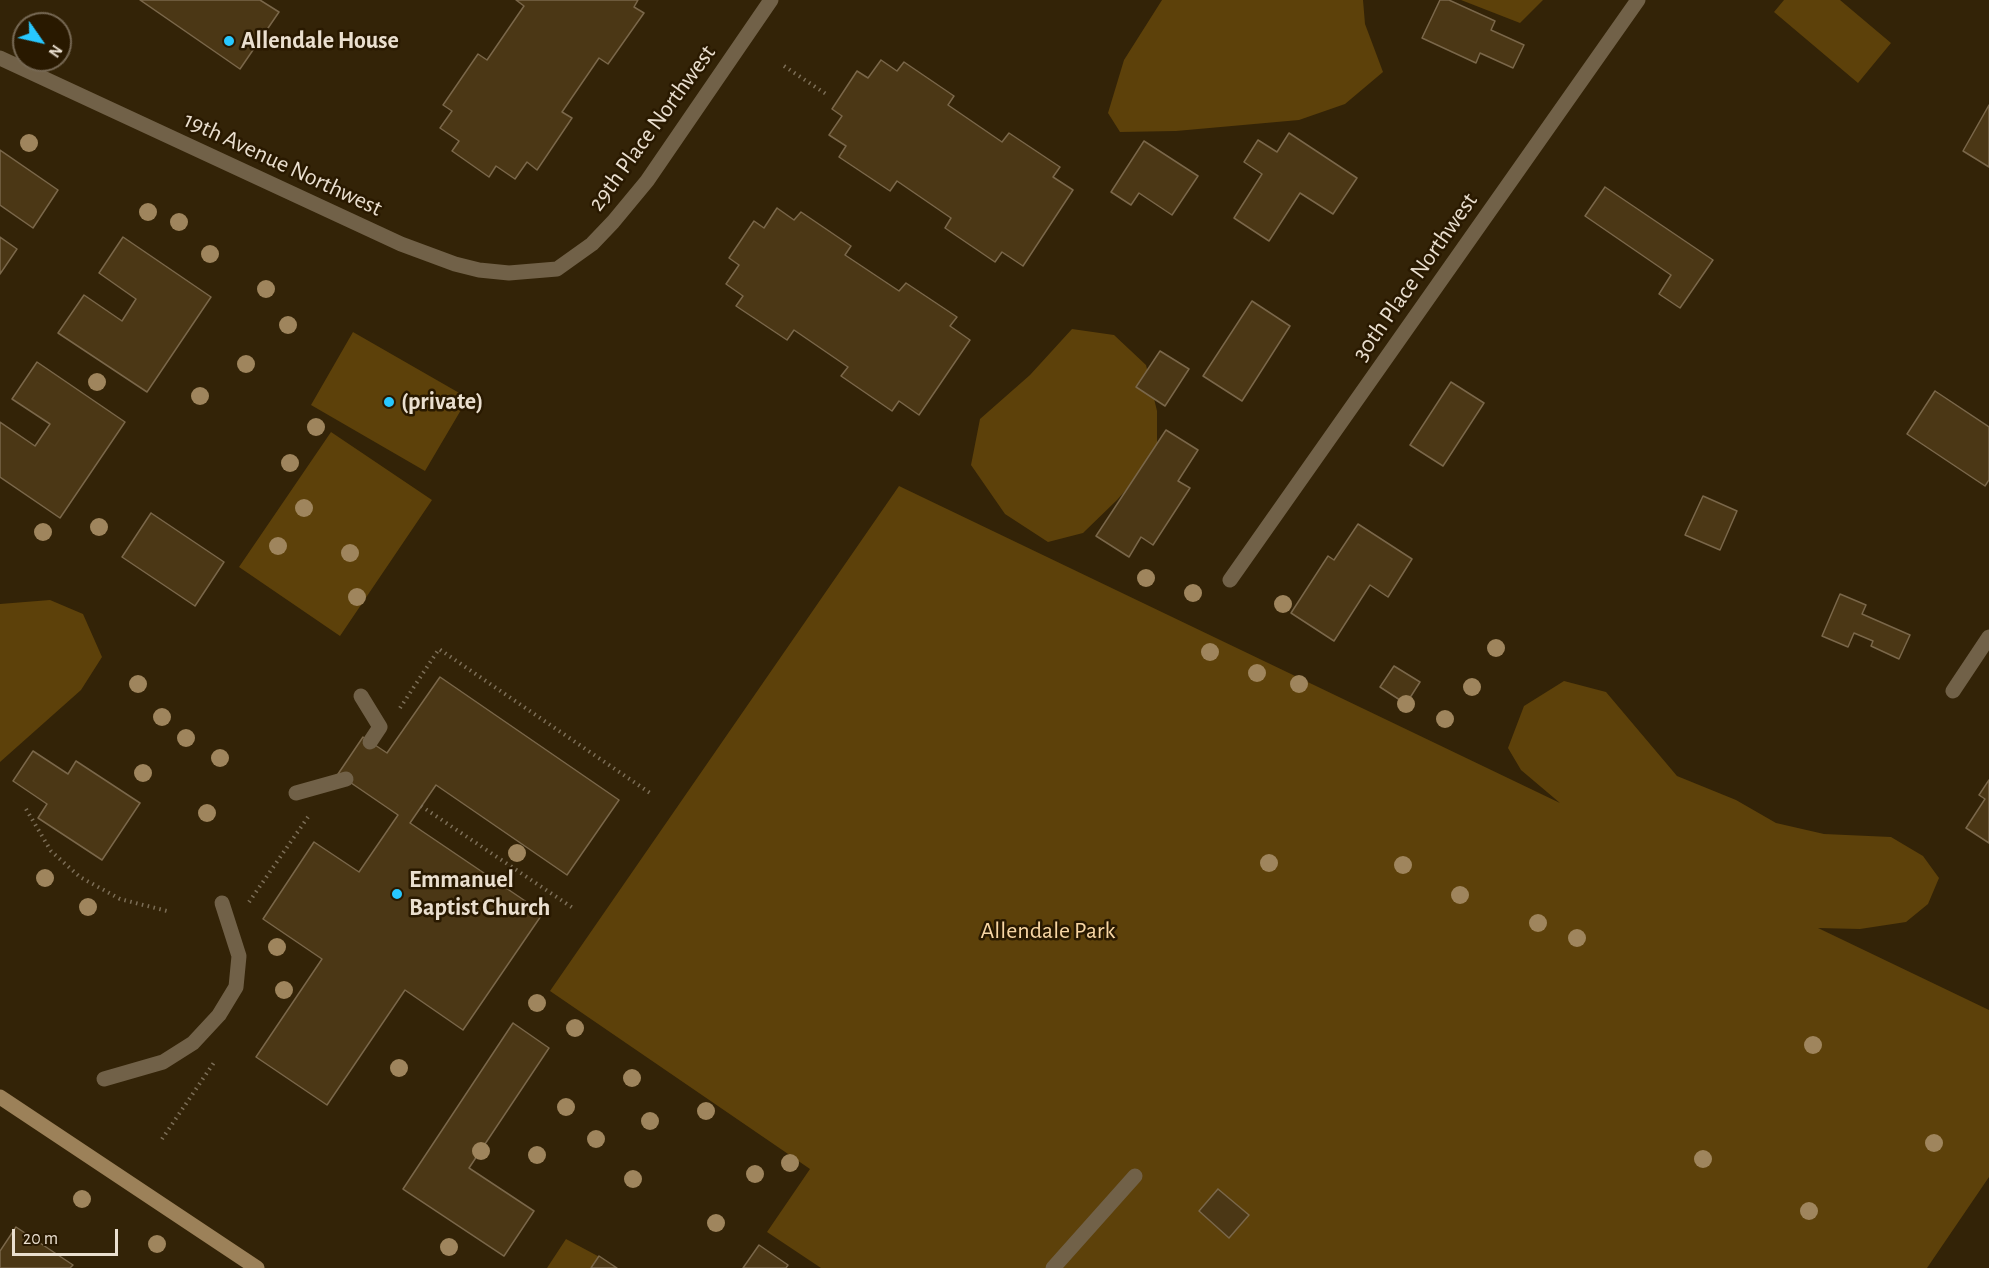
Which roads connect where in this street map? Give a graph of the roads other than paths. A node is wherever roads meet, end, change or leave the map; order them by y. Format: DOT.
graph roads {
  1 [pos="771,0"];
  2 [pos="1638,0"];
  3 [pos="0,58"];
  4 [pos="557,269"];
  5 [pos="1230,580"];
  6 [pos="1989,638"];
  7 [pos="1953,691"];
  8 [pos="361,696"];
  9 [pos="370,742"];
  10 [pos="345,778"];
  11 [pos="296,793"];
  12 [pos="222,903"];
  13 [pos="104,1079"];
  14 [pos="0,1097"];
  15 [pos="1135,1176"];
  16 [pos="257,1268"];
  17 [pos="1053,1268"];
  1 -- 4 [label="street, 29th Place Northwest"];
  2 -- 5 [label="street, 30th Place Northwest"];
  3 -- 4 [label="street, 19th Avenue Northwest"];
  6 -- 7 [label="street"];
  8 -- 9 [label="street"];
  10 -- 11 [label="street"];
  12 -- 13 [label="street"];
  14 -- 16 [label="main road"];
  15 -- 17 [label="street"];
}
